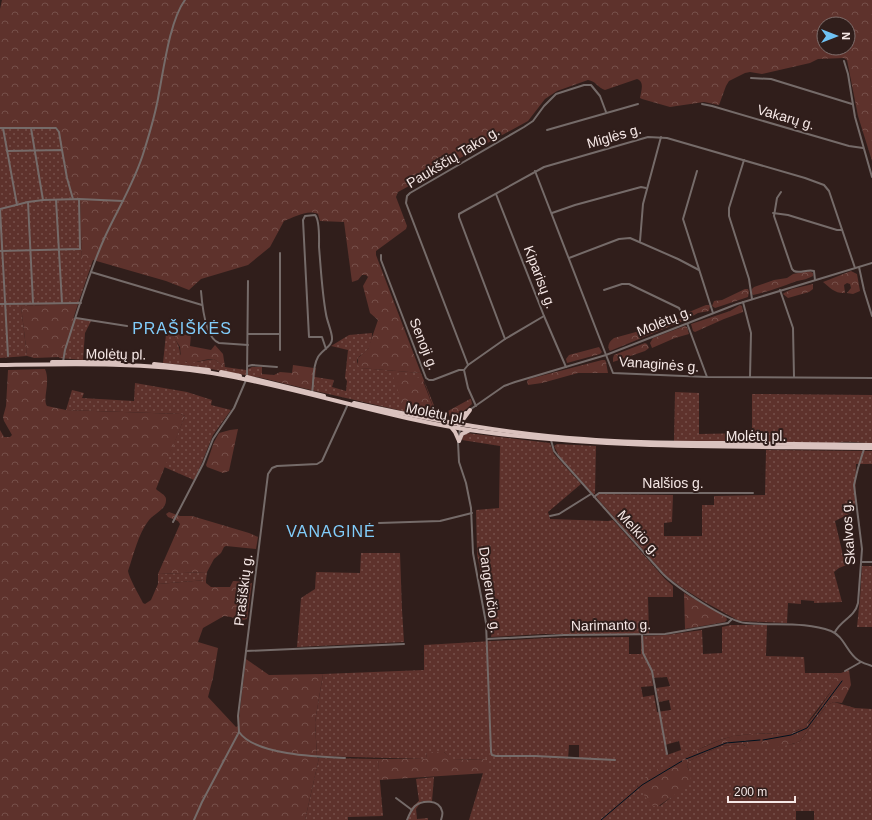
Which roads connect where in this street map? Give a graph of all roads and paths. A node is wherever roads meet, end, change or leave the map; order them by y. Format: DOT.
graph roads {
  1 [pos="185,0"];
  2 [pos="844,61"];
  3 [pos="751,78"];
  4 [pos="638,104"];
  5 [pos="702,104"];
  6 [pos="852,104"];
  7 [pos="606,112"];
  8 [pos="0,128"];
  9 [pos="4,128"];
  10 [pos="31,128"];
  11 [pos="547,130"];
  12 [pos="661,137"];
  13 [pos="863,148"];
  14 [pos="35,150"];
  15 [pos="62,150"];
  16 [pos="7,151"];
  17 [pos="744,160"];
  18 [pos="535,171"];
  19 [pos="697,171"];
  20 [pos="872,177"];
  21 [pos="646,188"];
  22 [pos="781,192"];
  23 [pos="496,194"];
  24 [pos="43,200"];
  25 [pos="56,200"];
  26 [pos="73,200"];
  27 [pos="79,200"];
  28 [pos="123,201"];
  29 [pos="28,202"];
  30 [pos="17,205"];
  31 [pos="0,209"];
  32 [pos="773,213"];
  33 [pos="552,214"];
  34 [pos="842,230"];
  35 [pos="640,241"];
  36 [pos="59,249"];
  37 [pos="30,250"];
  38 [pos="1,251"];
  39 [pos="280,253"];
  40 [pos="381,255"];
  41 [pos="569,258"];
  42 [pos="872,263"];
  43 [pos="859,267"];
  44 [pos="855,268"];
  45 [pos="700,271"];
  46 [pos="91,272"];
  47 [pos="814,280"];
  48 [pos="248,281"];
  49 [pos="604,290"];
  50 [pos="780,290"];
  51 [pos="201,291"];
  52 [pos="752,299"];
  53 [pos="743,302"];
  54 [pos="33,303"];
  55 [pos="62,303"];
  56 [pos="81,303"];
  57 [pos="0,304"];
  58 [pos="5,304"];
  59 [pos="202,305"];
  60 [pos="713,312"];
  61 [pos="544,316"];
  62 [pos="872,316"];
  63 [pos="76,318"];
  64 [pos="687,323"];
  65 [pos="127,326"];
  66 [pos="248,334"];
  67 [pos="280,334"];
  68 [pos="505,339"];
  69 [pos="248,345"];
  70 [pos="326,349"];
  71 [pos="280,350"];
  72 [pos="606,355"];
  73 [pos="8,356"];
  74 [pos="63,362"];
  75 [pos="0,364"];
  76 [pos="468,365"];
  77 [pos="248,366"];
  78 [pos="277,367"];
  79 [pos="566,367"];
  80 [pos="464,370"];
  81 [pos="708,377"];
  82 [pos="750,377"];
  83 [pos="794,377"];
  84 [pos="872,378"];
  85 [pos="247,379"];
  86 [pos="312,393"];
  87 [pos="348,404"];
  88 [pos="476,406"];
  89 [pos="470,410"];
  90 [pos="464,416"];
  91 [pos="451,426"];
  92 [pos="461,427"];
  93 [pos="470,428"];
  94 [pos="551,440"];
  95 [pos="458,441"];
  96 [pos="872,445"];
  97 [pos="865,448"];
  98 [pos="872,448"];
  99 [pos="753,493"];
  100 [pos="591,494"];
  101 [pos="593,497"];
  102 [pos="472,513"];
  103 [pos="550,516"];
  104 [pos="173,522"];
  105 [pos="378,523"];
  106 [pos="862,562"];
  107 [pos="872,562"];
  108 [pos="732,619"];
  109 [pos="835,632"];
  110 [pos="642,635"];
  111 [pos="487,639"];
  112 [pos="404,644"];
  113 [pos="246,651"];
  114 [pos="861,662"];
  115 [pos="872,666"];
  116 [pos="845,672"];
  117 [pos="239,732"];
  118 [pos="667,754"];
  119 [pos="345,758"];
  120 [pos="615,760"];
  121 [pos="396,798"];
  122 [pos="412,810"];
  123 [pos="194,820"];
  124 [pos="407,820"];
  125 [pos="441,820"];
  1 -- 28 [label="street"];
  2 -- 6 [label="street"];
  3 -- 6 [label="street"];
  4 -- 7 [label="street"];
  5 -- 13 [label="street, Vakarų g."];
  6 -- 13 [label="street"];
  7 -- 11 [label="street"];
  7 -- 76 [label="street, Paukščių Tako g."];
  8 -- 9 [label="street"];
  9 -- 10 [label="street"];
  9 -- 16 [label="street"];
  10 -- 14 [label="street"];
  10 -- 15 [label="street"];
  12 -- 17 [label="street, Miglės g."];
  12 -- 18 [label="street, Miglės g."];
  12 -- 21 [label="street"];
  13 -- 20 [label="street"];
  14 -- 15 [label="street"];
  14 -- 16 [label="street"];
  14 -- 24 [label="street"];
  15 -- 26 [label="street"];
  16 -- 30 [label="street"];
  17 -- 34 [label="street, Miglės g."];
  17 -- 52 [label="street"];
  18 -- 23 [label="street, Miglės g."];
  18 -- 33 [label="street, Vanaginės g."];
  19 -- 45 [label="street"];
  21 -- 33 [label="street"];
  21 -- 35 [label="street"];
  22 -- 32 [label="street"];
  23 -- 61 [label="street, Kiparisų g."];
  23 -- 68 [label="street, Miglės g."];
  24 -- 25 [label="street"];
  24 -- 29 [label="street"];
  25 -- 26 [label="street"];
  25 -- 36 [label="street"];
  26 -- 27 [label="street"];
  27 -- 28 [label="street"];
  27 -- 36 [label="street"];
  28 -- 46 [label="street"];
  29 -- 30 [label="street"];
  29 -- 37 [label="street"];
  30 -- 31 [label="street"];
  31 -- 38 [label="street"];
  32 -- 34 [label="street"];
  32 -- 47 [label="street"];
  33 -- 41 [label="street, Vanaginės g."];
  34 -- 44 [label="street, Miglės g."];
  35 -- 41 [label="street"];
  35 -- 45 [label="street"];
  36 -- 37 [label="street"];
  36 -- 55 [label="street"];
  37 -- 38 [label="street"];
  37 -- 54 [label="street"];
  38 -- 58 [label="street"];
  39 -- 67 [label="street"];
  40 -- 80 [label="street, Senoji g."];
  41 -- 72 [label="street, Vanaginės g."];
  42 -- 43 [label="street, Molėtų g."];
  43 -- 44 [label="street, Molėtų g."];
  43 -- 62 [label="street"];
  44 -- 47 [label="street, Molėtų g."];
  45 -- 60 [label="street"];
  46 -- 56 [label="street"];
  46 -- 59 [label="street"];
  47 -- 50 [label="street, Molėtų g."];
  48 -- 66 [label="street"];
  49 -- 64 [label="street"];
  50 -- 52 [label="street, Molėtų g."];
  50 -- 83 [label="street"];
  51 -- 59 [label="street"];
  52 -- 53 [label="street, Molėtų g."];
  53 -- 60 [label="street, Molėtų g."];
  53 -- 82 [label="street"];
  54 -- 55 [label="street"];
  54 -- 58 [label="street"];
  55 -- 56 [label="street"];
  56 -- 63 [label="street"];
  57 -- 58 [label="street"];
  58 -- 73 [label="street"];
  59 -- 69 [label="street"];
  60 -- 64 [label="street, Molėtų g."];
  61 -- 68 [label="street"];
  61 -- 79 [label="street, Kiparisų g."];
  63 -- 65 [label="street"];
  63 -- 74 [label="street"];
  64 -- 72 [label="street, Molėtų g."];
  64 -- 81 [label="street"];
  66 -- 67 [label="street"];
  66 -- 69 [label="street"];
  67 -- 71 [label="street"];
  68 -- 76 [label="street"];
  69 -- 77 [label="street"];
  70 -- 70 [label="street"];
  70 -- 86 [label="street"];
  72 -- 79 [label="street, Molėtų g."];
  72 -- 81 [label="street, Vanaginės g."];
  74 -- 75 [label="highway, Molėtų pl."];
  74 -- 85 [label="highway, Molėtų pl."];
  75 -- 85 [label="highway, Molėtų pl."];
  76 -- 80 [label="street"];
  77 -- 78 [label="street"];
  77 -- 85 [label="street"];
  79 -- 88 [label="street, Molėtų g."];
  80 -- 88 [label="street"];
  81 -- 82 [label="street, Vanaginės g."];
  82 -- 83 [label="street, Vanaginės g."];
  83 -- 84 [label="street, Vanaginės g."];
  85 -- 86 [label="highway, Molėtų pl."];
  85 -- 87 [label="highway, Molėtų pl."];
  85 -- 104 [label="street"];
  86 -- 91 [label="highway, Molėtų pl."];
  87 -- 91 [label="highway, Molėtų pl."];
  87 -- 113 [label="street, Prašiškių g."];
  88 -- 89 [label="street, Molėtų g."];
  89 -- 90 [label="highway"];
  90 -- 91 [label="highway"];
  90 -- 92 [label="highway"];
  90 -- 93 [label="highway"];
  91 -- 92 [label="highway"];
  91 -- 95 [label="highway"];
  92 -- 93 [label="highway, Molėtų pl."];
  92 -- 95 [label="street, Dangeručio g."];
  93 -- 94 [label="highway, Molėtų pl."];
  93 -- 95 [label="highway"];
  93 -- 96 [label="highway, Molėtų pl."];
  94 -- 97 [label="highway, Molėtų pl."];
  94 -- 100 [label="street, Melkio g."];
  95 -- 102 [label="street, Dangeručio g."];
  97 -- 98 [label="highway, Molėtų pl."];
  97 -- 106 [label="street, Skalvos g."];
  99 -- 101 [label="street, Nalšios g."];
  100 -- 101 [label="street, Melkio g."];
  100 -- 103 [label="street"];
  101 -- 108 [label="street, Melkio g."];
  102 -- 105 [label="street"];
  102 -- 111 [label="street, Dangeručio g."];
  106 -- 107 [label="street"];
  106 -- 109 [label="street, Skalvos g."];
  108 -- 109 [label="street, Melkio g."];
  108 -- 110 [label="street, Narimanto g."];
  109 -- 114 [label="street"];
  110 -- 111 [label="street, Narimanto g."];
  110 -- 118 [label="street"];
  111 -- 120 [label="street, Dangeručio g."];
  112 -- 113 [label="street"];
  113 -- 117 [label="street, Prašiškių g."];
  114 -- 115 [label="street"];
  114 -- 116 [label="street"];
  117 -- 119 [label="street"];
  117 -- 123 [label="street, Prašiškių g."];
  121 -- 122 [label="street"];
  122 -- 124 [label="street"];
  122 -- 125 [label="street"];
}
